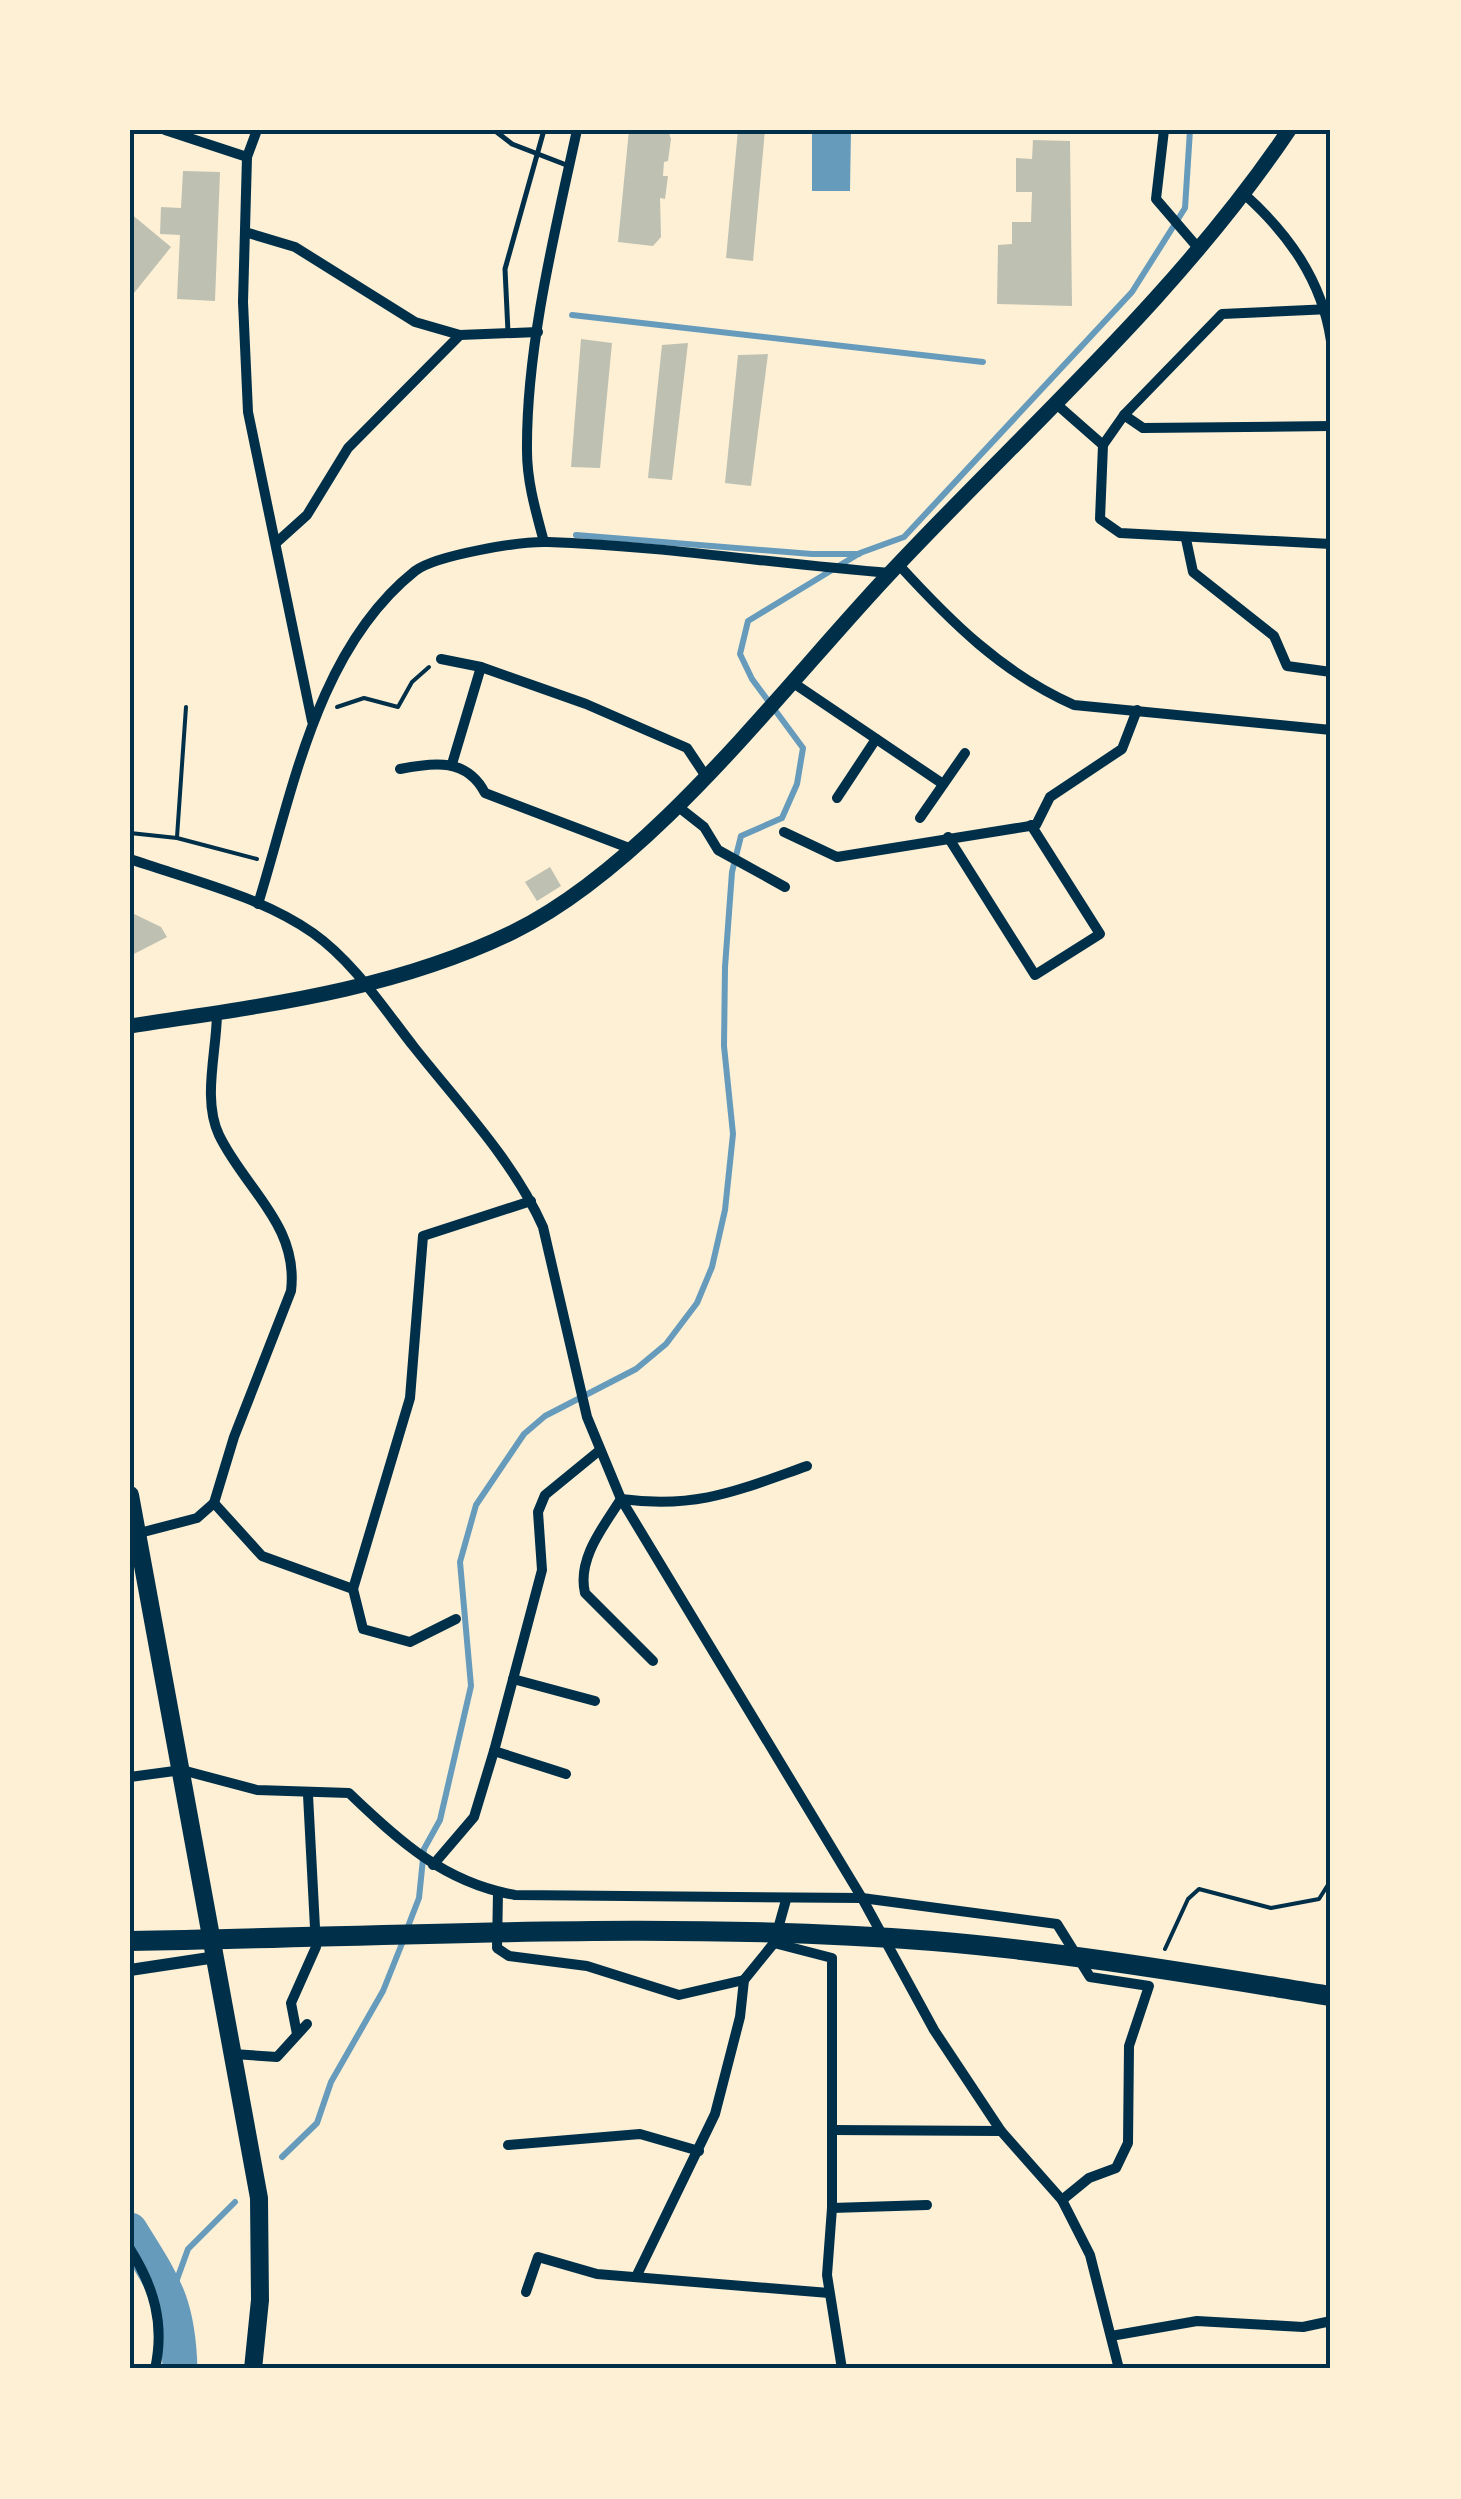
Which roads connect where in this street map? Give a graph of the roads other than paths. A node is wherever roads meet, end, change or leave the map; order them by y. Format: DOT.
graph roads {
  1 [pos="165,130"];
  2 [pos="257,130"];
  3 [pos="494,130"];
  4 [pos="544,130"];
  5 [pos="576,130"];
  6 [pos="1164,130"];
  7 [pos="1289,130"];
  8 [pos="538,154"];
  9 [pos="247,157"];
  10 [pos="569,166"];
  11 [pos="1243,193"];
  12 [pos="245,232"];
  13 [pos="1199,249"];
  14 [pos="1329,310"];
  15 [pos="508,332"];
  16 [pos="538,332"];
  17 [pos="460,336"];
  18 [pos="1331,342"];
  19 [pos="1054,402"];
  20 [pos="1124,414"];
  21 [pos="1331,426"];
  22 [pos="1104,444"];
  23 [pos="1186,539"];
  24 [pos="277,542"];
  25 [pos="544,542"];
  26 [pos="1331,544"];
  27 [pos="894,568"];
  28 [pos="441,659"];
  29 [pos="481,667"];
  30 [pos="1331,672"];
  31 [pos="792,682"];
  32 [pos="1137,710"];
  33 [pos="314,718"];
  34 [pos="1331,730"];
  35 [pos="876,739"];
  36 [pos="965,753"];
  37 [pos="452,764"];
  38 [pos="400,769"];
  39 [pos="705,775"];
  40 [pos="943,784"];
  41 [pos="838,798"];
  42 [pos="676,805"];
  43 [pos="920,818"];
  44 [pos="1031,826"];
  45 [pos="784,832"];
  46 [pos="948,836"];
  47 [pos="629,848"];
  48 [pos="130,859"];
  49 [pos="785,887"];
  50 [pos="258,904"];
  51 [pos="367,987"];
  52 [pos="217,1012"];
  53 [pos="130,1026"];
  54 [pos="532,1201"];
  55 [pos="600,1450"];
  56 [pos="807,1466"];
  57 [pos="130,1495"];
  58 [pos="621,1499"];
  59 [pos="214,1502"];
  60 [pos="134,1535"];
  61 [pos="353,1588"];
  62 [pos="456,1619"];
  63 [pos="653,1662"];
  64 [pos="513,1679"];
  65 [pos="595,1701"];
  66 [pos="494,1751"];
  67 [pos="182,1770"];
  68 [pos="566,1774"];
  69 [pos="130,1776"];
  70 [pos="308,1795"];
  71 [pos="433,1864"];
  72 [pos="498,1892"];
  73 [pos="862,1898"];
  74 [pos="786,1900"];
  75 [pos="130,1929"];
  76 [pos="130,1941"];
  77 [pos="774,1944"];
  78 [pos="216,1957"];
  79 [pos="130,1970"];
  80 [pos="744,1980"];
  81 [pos="1331,1982"];
  82 [pos="1331,1996"];
  83 [pos="307,2024"];
  84 [pos="296,2034"];
  85 [pos="233,2054"];
  86 [pos="833,2130"];
  87 [pos="1001,2130"];
  88 [pos="508,2144"];
  89 [pos="699,2151"];
  90 [pos="1062,2200"];
  91 [pos="927,2205"];
  92 [pos="832,2208"];
  93 [pos="130,2249"];
  94 [pos="636,2277"];
  95 [pos="526,2292"];
  96 [pos="829,2293"];
  97 [pos="1331,2321"];
  98 [pos="1111,2336"];
  99 [pos="155,2369"];
  100 [pos="253,2369"];
  101 [pos="842,2369"];
  102 [pos="1119,2369"];
  1 -- 9 [label="street"];
  2 -- 9 [label="street"];
  3 -- 8 [label="lane"];
  4 -- 8 [label="lane"];
  5 -- 10 [label="street"];
  6 -- 13 [label="street"];
  7 -- 11 [label="main road"];
  8 -- 10 [label="lane"];
  8 -- 15 [label="lane"];
  9 -- 12 [label="street"];
  10 -- 16 [label="street"];
  11 -- 13 [label="main road"];
  11 -- 14 [label="street"];
  12 -- 17 [label="street"];
  12 -- 24 [label="street"];
  13 -- 19 [label="main road"];
  14 -- 18 [label="street"];
  14 -- 20 [label="street"];
  15 -- 16 [label="street"];
  15 -- 17 [label="street"];
  16 -- 25 [label="street"];
  17 -- 24 [label="street"];
  19 -- 22 [label="street"];
  19 -- 27 [label="main road"];
  20 -- 21 [label="street"];
  20 -- 22 [label="street"];
  22 -- 23 [label="street"];
  23 -- 26 [label="street"];
  23 -- 30 [label="street"];
  24 -- 33 [label="street"];
  25 -- 27 [label="street"];
  25 -- 33 [label="street"];
  27 -- 31 [label="main road"];
  27 -- 32 [label="street"];
  28 -- 29 [label="street"];
  29 -- 37 [label="street"];
  29 -- 39 [label="street"];
  31 -- 35 [label="street"];
  31 -- 39 [label="main road"];
  32 -- 34 [label="street"];
  32 -- 44 [label="street"];
  33 -- 50 [label="street"];
  35 -- 40 [label="street"];
  35 -- 41 [label="street"];
  36 -- 40 [label="street"];
  37 -- 38 [label="street"];
  37 -- 47 [label="street"];
  39 -- 42 [label="main road"];
  40 -- 43 [label="street"];
  42 -- 47 [label="main road"];
  42 -- 49 [label="street"];
  44 -- 46 [label="street"];
  44 -- 46 [label="street"];
  45 -- 46 [label="street"];
  47 -- 51 [label="main road"];
  48 -- 50 [label="street"];
  50 -- 51 [label="street"];
  51 -- 52 [label="main road"];
  51 -- 54 [label="street"];
  52 -- 53 [label="main road"];
  52 -- 59 [label="street"];
  54 -- 55 [label="street"];
  54 -- 61 [label="street"];
  55 -- 58 [label="street"];
  55 -- 64 [label="street"];
  56 -- 58 [label="street"];
  57 -- 60 [label="main road"];
  58 -- 63 [label="street"];
  58 -- 73 [label="street"];
  59 -- 60 [label="street"];
  59 -- 61 [label="street"];
  60 -- 67 [label="main road"];
  61 -- 62 [label="street"];
  64 -- 65 [label="street"];
  64 -- 66 [label="street"];
  66 -- 68 [label="street"];
  66 -- 71 [label="street"];
  67 -- 69 [label="street"];
  67 -- 70 [label="street"];
  67 -- 78 [label="main road"];
  70 -- 71 [label="street"];
  70 -- 84 [label="street"];
  71 -- 72 [label="street"];
  72 -- 74 [label="street"];
  72 -- 80 [label="street"];
  73 -- 74 [label="street"];
  73 -- 87 [label="street"];
  73 -- 90 [label="street"];
  74 -- 77 [label="street"];
  75 -- 81 [label="highway"];
  76 -- 82 [label="highway"];
  77 -- 80 [label="street"];
  77 -- 86 [label="street"];
  78 -- 79 [label="street"];
  78 -- 85 [label="main road"];
  80 -- 89 [label="street"];
  83 -- 84 [label="street"];
  84 -- 85 [label="street"];
  85 -- 100 [label="main road"];
  86 -- 87 [label="street"];
  86 -- 92 [label="street"];
  87 -- 90 [label="street"];
  88 -- 89 [label="street"];
  89 -- 94 [label="street"];
  90 -- 98 [label="street"];
  91 -- 92 [label="street"];
  92 -- 96 [label="street"];
  93 -- 99 [label="street"];
  94 -- 95 [label="street"];
  94 -- 96 [label="street"];
  96 -- 101 [label="street"];
  97 -- 98 [label="street"];
  98 -- 102 [label="street"];
}
